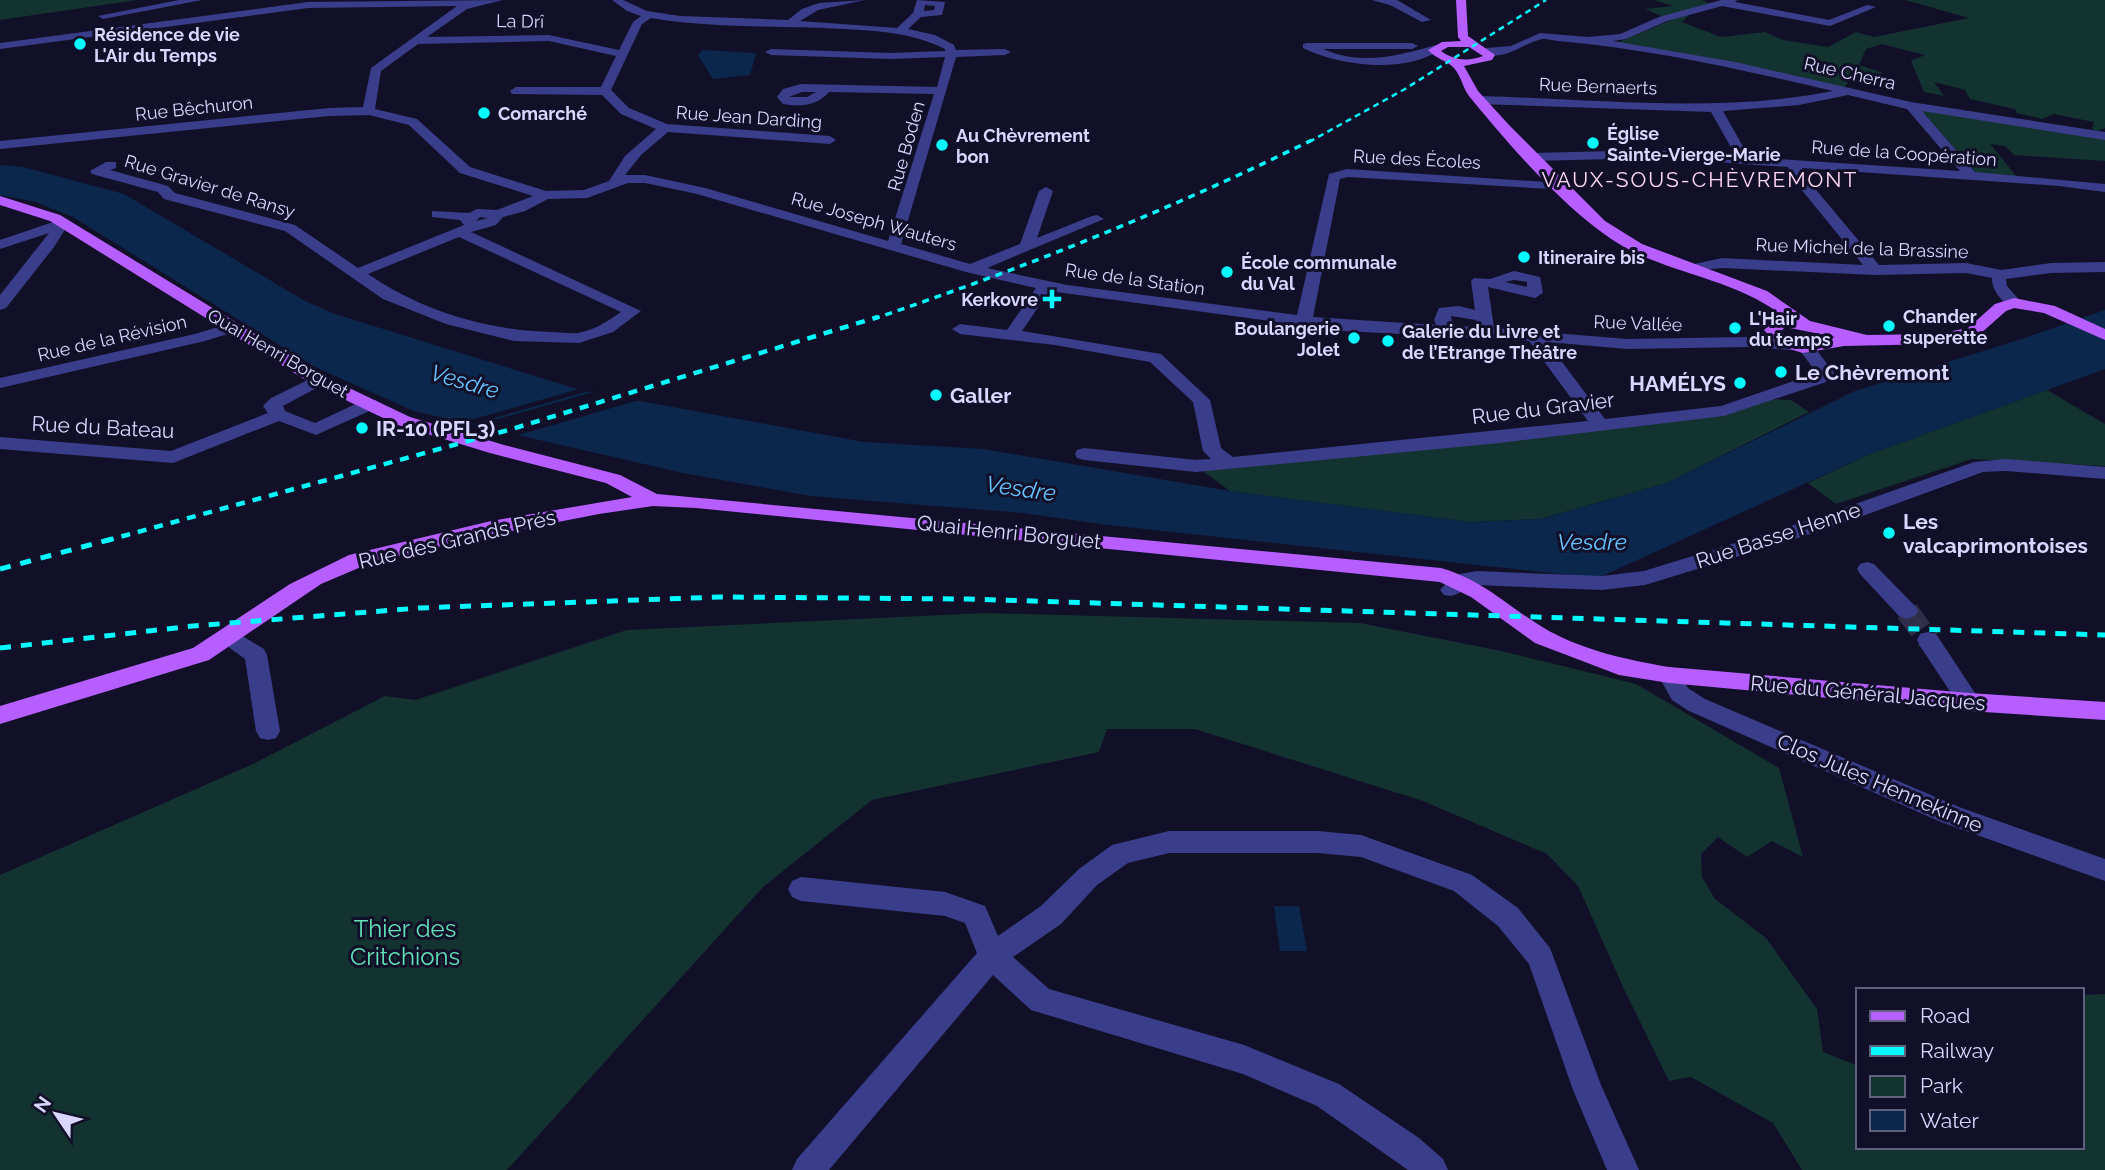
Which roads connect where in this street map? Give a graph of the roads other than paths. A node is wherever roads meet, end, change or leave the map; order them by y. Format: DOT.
graph roads {
  1 [pos="498,0"];
  2 [pos="617,0"];
  3 [pos="860,0"];
  4 [pos="1377,0"];
  5 [pos="1461,0"];
  6 [pos="194,1"];
  7 [pos="1395,1"];
  8 [pos="1728,1"];
  9 [pos="312,3"];
  10 [pos="473,3"];
  11 [pos="1871,8"];
  12 [pos="918,14"];
  13 [pos="649,15"];
  14 [pos="103,16"];
  15 [pos="1426,20"];
  16 [pos="791,23"];
  17 [pos="901,30"];
  18 [pos="1588,40"];
  19 [pos="415,41"];
  20 [pos="1462,42"];
  21 [pos="0,46"];
  22 [pos="1436,48"];
  23 [pos="1410,51"];
  24 [pos="1486,51"];
  25 [pos="771,52"];
  26 [pos="1005,52"];
  27 [pos="624,54"];
  28 [pos="951,55"];
  29 [pos="1447,60"];
  30 [pos="1478,62"];
  31 [pos="1463,74"];
  32 [pos="825,89"];
  33 [pos="516,91"];
  34 [pos="605,91"];
  35 [pos="940,91"];
  36 [pos="1850,92"];
  37 [pos="1479,100"];
  38 [pos="1911,106"];
  39 [pos="1715,107"];
  40 [pos="369,111"];
  41 [pos="665,128"];
  42 [pos="2105,136"];
  43 [pos="830,140"];
  44 [pos="0,145"];
  45 [pos="1533,158"];
  46 [pos="1745,161"];
  47 [pos="111,165"];
  48 [pos="1794,165"];
  49 [pos="1972,177"];
  50 [pos="615,182"];
  51 [pos="1562,187"];
  52 [pos="2105,188"];
  53 [pos="1046,191"];
  54 [pos="546,195"];
  55 [pos="0,200"];
  56 [pos="437,214"];
  57 [pos="1097,219"];
  58 [pos="473,221"];
  59 [pos="62,223"];
  60 [pos="461,233"];
  61 [pos="0,245"];
  62 [pos="893,247"];
  63 [pos="1026,247"];
  64 [pos="2105,267"];
  65 [pos="1695,268"];
  66 [pos="971,269"];
  67 [pos="1875,270"];
  68 [pos="358,273"];
  69 [pos="2001,275"];
  70 [pos="1494,283"];
  71 [pos="1045,286"];
  72 [pos="1741,287"];
  73 [pos="2014,303"];
  74 [pos="0,305"];
  75 [pos="1304,321"];
  76 [pos="1485,324"];
  77 [pos="1344,326"];
  78 [pos="1808,326"];
  79 [pos="1774,327"];
  80 [pos="231,328"];
  81 [pos="960,329"];
  82 [pos="1012,334"];
  83 [pos="2105,335"];
  84 [pos="1535,337"];
  85 [pos="1866,340"];
  86 [pos="1747,342"];
  87 [pos="1824,344"];
  88 [pos="1798,346"];
  89 [pos="318,380"];
  90 [pos="0,383"];
  91 [pos="370,404"];
  92 [pos="279,415"];
  93 [pos="1599,424"];
  94 [pos="4,447"];
  95 [pos="1084,454"];
  96 [pos="1228,462"];
  97 [pos="2105,473"];
  98 [pos="613,479"];
  99 [pos="653,500"];
  100 [pos="601,507"];
  101 [pos="1867,569"];
  102 [pos="1410,572"];
  103 [pos="1456,585"];
  104 [pos="1907,611"];
  105 [pos="231,637"];
  106 [pos="1928,640"];
  107 [pos="1669,675"];
  108 [pos="1969,702"];
  109 [pos="2105,711"];
  110 [pos="0,715"];
  111 [pos="268,730"];
  112 [pos="2105,870"];
  113 [pos="801,888"];
  114 [pos="992,956"];
  115 [pos="808,1170"];
  116 [pos="1432,1170"];
  117 [pos="1623,1170"];
  1 -- 10 [label="street"];
  2 -- 13 [label="street"];
  3 -- 16 [label="street"];
  4 -- 7 [label="street"];
  5 -- 20 [label="main road"];
  6 -- 14 [label="street"];
  7 -- 15 [label="street"];
  8 -- 11 [label="street"];
  8 -- 18 [label="street"];
  9 -- 10 [label="street"];
  9 -- 21 [label="street"];
  10 -- 19 [label="street"];
  12 -- 17 [label="street"];
  13 -- 16 [label="street"];
  13 -- 27 [label="street"];
  16 -- 17 [label="street"];
  17 -- 28 [label="street"];
  18 -- 24 [label="street"];
  18 -- 36 [label="street, Rue Cherra"];
  19 -- 27 [label="street, La Drî"];
  19 -- 40 [label="street"];
  20 -- 22 [label="main road"];
  20 -- 24 [label="main road"];
  22 -- 23 [label="street"];
  22 -- 29 [label="main road"];
  23 -- 23 [label="street"];
  23 -- 29 [label="street"];
  24 -- 30 [label="main road"];
  25 -- 28 [label="street"];
  26 -- 28 [label="street"];
  27 -- 34 [label="street"];
  28 -- 35 [label="street, Rue Boden"];
  29 -- 30 [label="main road"];
  29 -- 31 [label="main road"];
  30 -- 31 [label="main road"];
  31 -- 37 [label="main road"];
  32 -- 35 [label="street"];
  33 -- 34 [label="street"];
  34 -- 41 [label="street, Rue Jean Darding"];
  35 -- 62 [label="street, Rue Boden"];
  36 -- 38 [label="street, Rue Cherra"];
  36 -- 39 [label="street, Rue Bernaerts"];
  37 -- 39 [label="street, Rue Bernaerts"];
  37 -- 45 [label="main road"];
  38 -- 42 [label="street, Rue Cherra"];
  38 -- 49 [label="street"];
  39 -- 46 [label="street"];
  40 -- 44 [label="street, Rue Bêchuron"];
  40 -- 54 [label="street, Rue Bêchuron"];
  41 -- 43 [label="street, Rue Jean Darding"];
  41 -- 50 [label="street"];
  45 -- 46 [label="street, Rue de la Coopération"];
  45 -- 51 [label="main road"];
  46 -- 48 [label="street, Rue de la Coopération"];
  47 -- 68 [label="street, Rue Gravier de Ransy"];
  48 -- 49 [label="street, Rue de la Coopération"];
  48 -- 67 [label="street"];
  49 -- 52 [label="street, Rue de la Coopération"];
  50 -- 54 [label="street"];
  50 -- 62 [label="street, Rue Joseph Wauters"];
  51 -- 65 [label="main road"];
  51 -- 75 [label="street, Rue des Écoles"];
  53 -- 63 [label="street"];
  54 -- 58 [label="street"];
  55 -- 59 [label="main road, Quai Henri Borguet"];
  56 -- 58 [label="street"];
  57 -- 63 [label="street"];
  58 -- 60 [label="street"];
  59 -- 61 [label="street"];
  59 -- 74 [label="street"];
  59 -- 80 [label="main road, Quai Henri Borguet"];
  60 -- 68 [label="street"];
  60 -- 68 [label="street, Rue Gravier de Ransy"];
  62 -- 66 [label="street, Rue Joseph Wauters"];
  63 -- 66 [label="street"];
  64 -- 69 [label="street, Rue Michel de la Brassine"];
  65 -- 67 [label="street, Rue Michel de la Brassine"];
  65 -- 72 [label="main road"];
  66 -- 71 [label="street, Rue Joseph Wauters"];
  67 -- 69 [label="street, Rue Michel de la Brassine"];
  69 -- 73 [label="street"];
  70 -- 76 [label="street"];
  71 -- 75 [label="street, Rue de la Station"];
  71 -- 82 [label="street"];
  72 -- 78 [label="main road"];
  72 -- 79 [label="main road"];
  73 -- 83 [label="main road"];
  73 -- 85 [label="main road"];
  75 -- 77 [label="street, Rue de la Station"];
  76 -- 77 [label="street, Rue Vallée"];
  76 -- 84 [label="street, Rue Vallée"];
  78 -- 79 [label="main road"];
  78 -- 85 [label="main road"];
  78 -- 87 [label="main road"];
  79 -- 86 [label="street, Rue Vallée"];
  79 -- 88 [label="main road"];
  80 -- 89 [label="main road, Quai Henri Borguet"];
  80 -- 90 [label="street, Rue de la Révision"];
  81 -- 82 [label="street"];
  82 -- 96 [label="street"];
  84 -- 86 [label="street, Rue Vallée"];
  84 -- 93 [label="street"];
  85 -- 87 [label="main road"];
  86 -- 88 [label="street, Rue Vallée"];
  87 -- 88 [label="main road"];
  88 -- 93 [label="street, Rue du Gravier"];
  89 -- 91 [label="main road, Quai Henri Borguet"];
  89 -- 92 [label="street"];
  91 -- 92 [label="street"];
  91 -- 98 [label="main road, Quai Henri Borguet"];
  92 -- 94 [label="street, Rue du Bateau"];
  93 -- 96 [label="street, Rue du Gravier"];
  95 -- 96 [label="street, Rue du Gravier"];
  97 -- 103 [label="street, Rue Basse Henne"];
  98 -- 99 [label="main road, Quai Henri Borguet"];
  98 -- 100 [label="main road"];
  99 -- 100 [label="main road, Rue des Grands Prés"];
  99 -- 102 [label="main road, Quai Henri Borguet"];
  100 -- 105 [label="main road, Rue des Grands Prés"];
  101 -- 104 [label="street"];
  102 -- 103 [label="main road, Rue du Général Jacques"];
  103 -- 107 [label="main road, Rue du Général Jacques"];
  105 -- 110 [label="main road, Rue des Grands Prés"];
  105 -- 111 [label="street"];
  106 -- 108 [label="street"];
  107 -- 108 [label="main road, Rue du Général Jacques"];
  107 -- 112 [label="street, Clos Jules Hennekinne"];
  108 -- 109 [label="main road, Rue du Général Jacques"];
  113 -- 114 [label="street"];
  114 -- 115 [label="street"];
  114 -- 116 [label="street"];
  114 -- 117 [label="street"];
}
